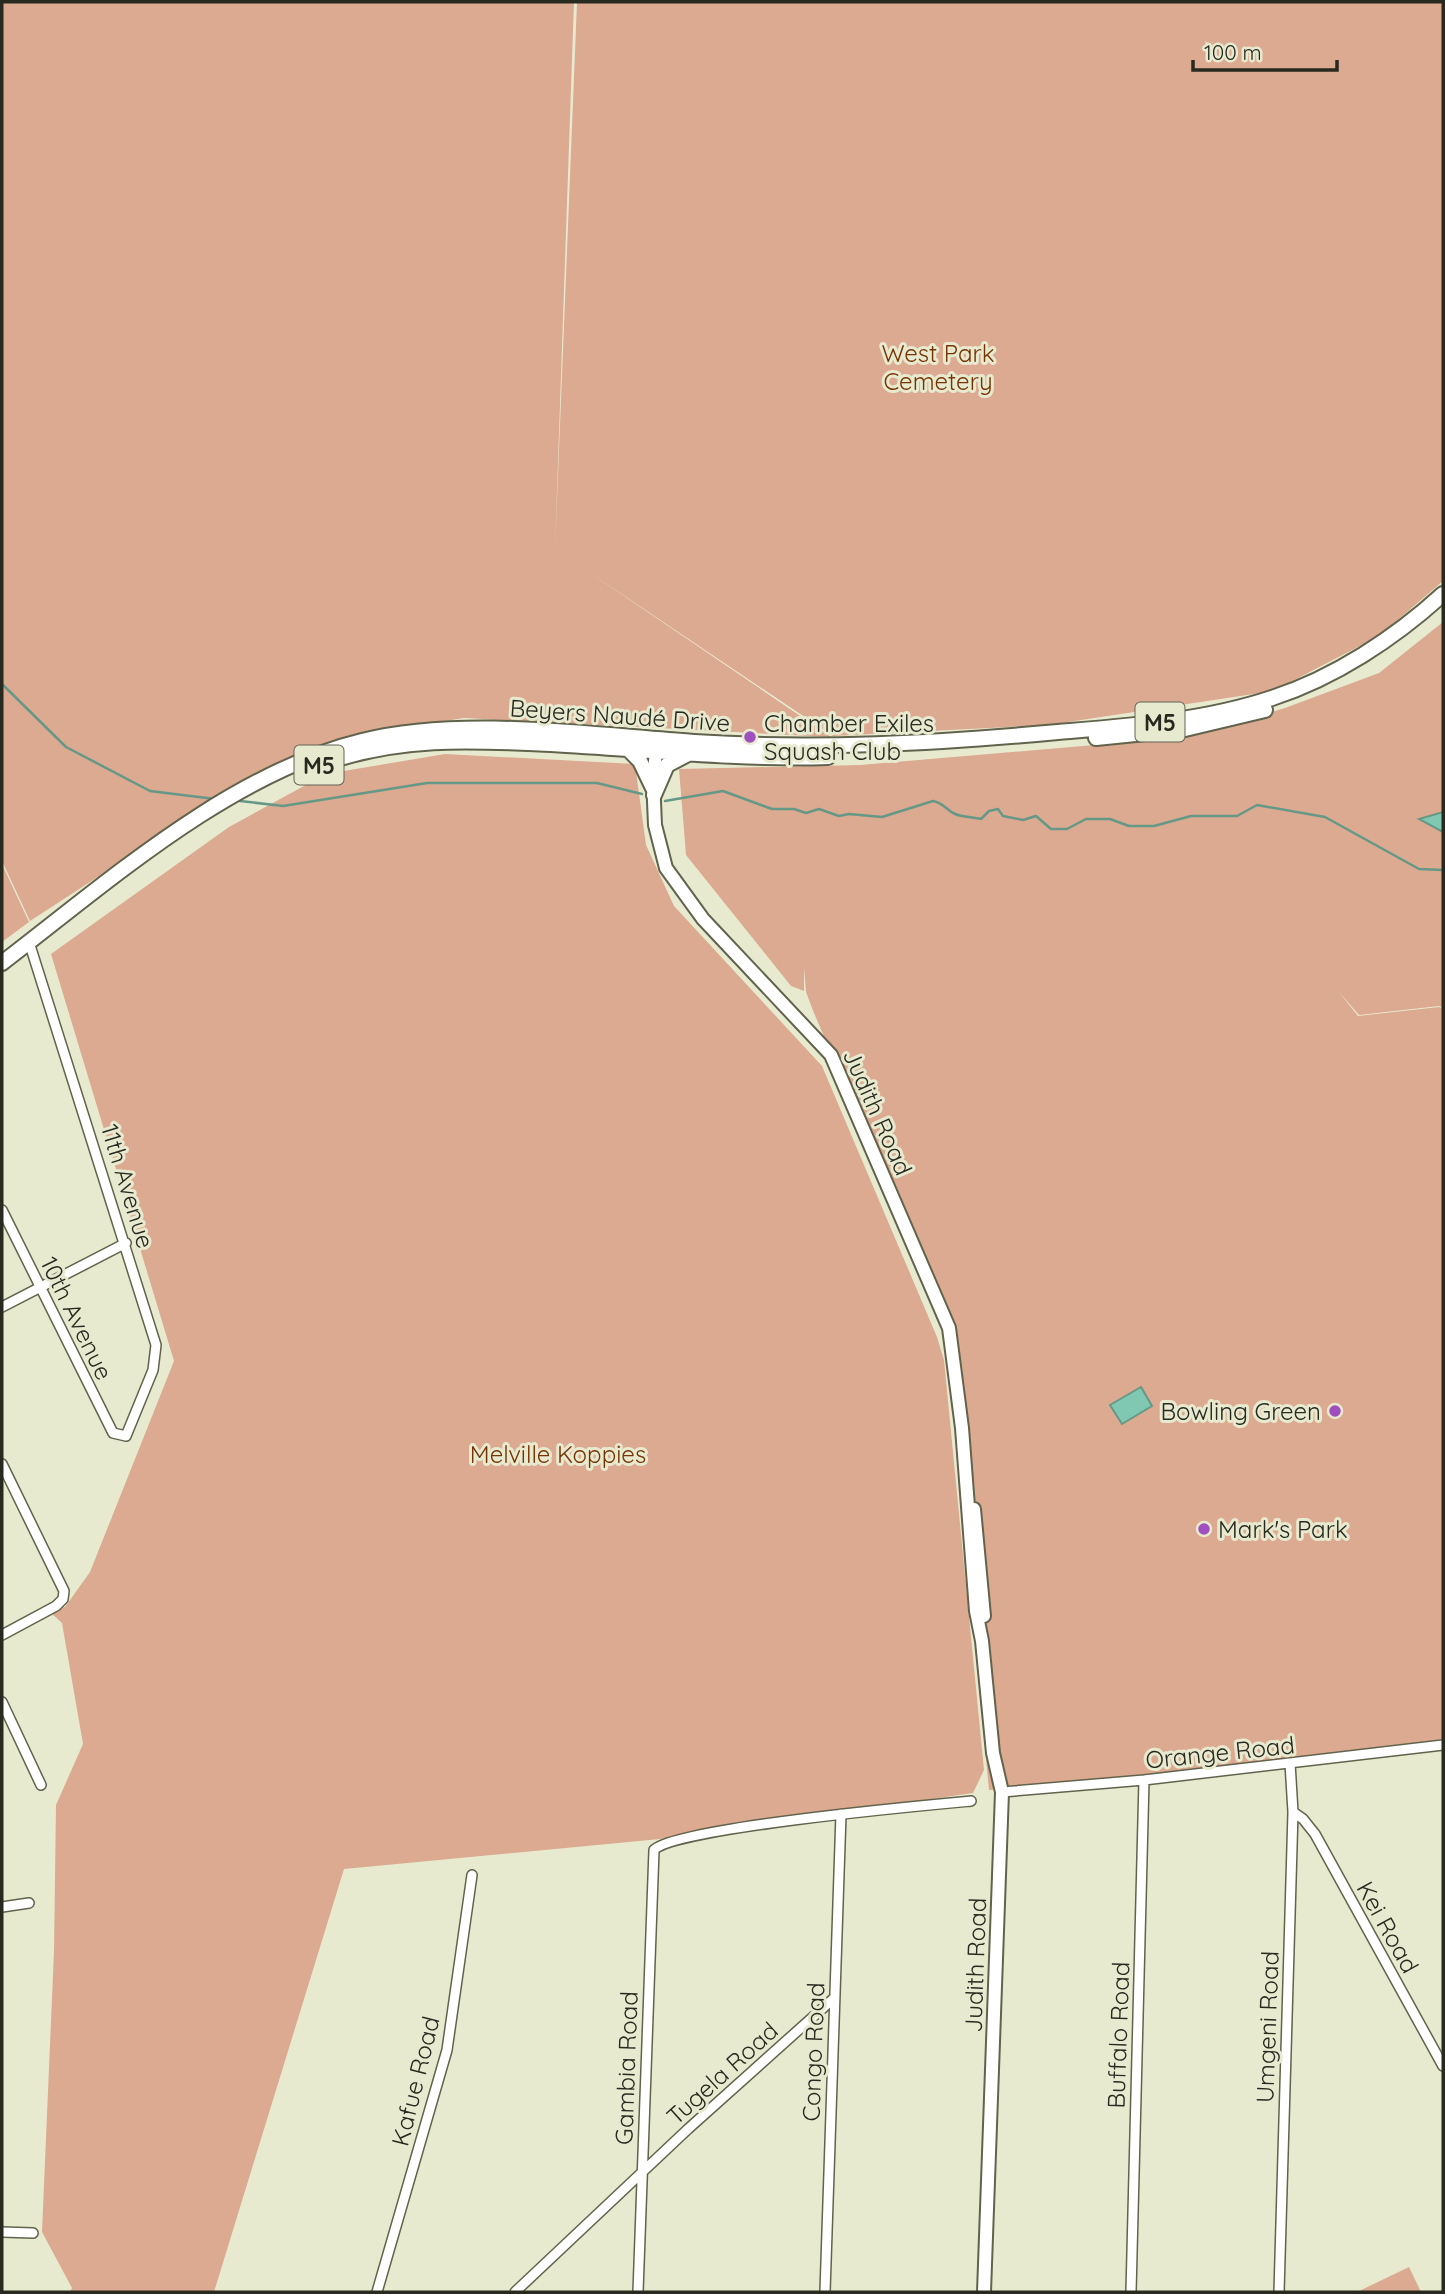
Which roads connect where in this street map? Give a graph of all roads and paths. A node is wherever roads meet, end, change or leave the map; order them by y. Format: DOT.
graph roads {
  1 [pos="1443,594"];
  2 [pos="1443,606"];
  3 [pos="657,746"];
  4 [pos="628,749"];
  5 [pos="689,753"];
  6 [pos="653,791"];
  7 [pos="32,946"];
  8 [pos="2,963"];
  9 [pos="2,975"];
  10 [pos="2,1210"];
  11 [pos="126,1243"];
  12 [pos="41,1287"];
  13 [pos="2,1307"];
  14 [pos="121,1437"];
  15 [pos="2,1464"];
  16 [pos="2,1635"];
  17 [pos="2,1702"];
  18 [pos="1443,1745"];
  19 [pos="1290,1763"];
  20 [pos="1144,1780"];
  21 [pos="41,1784"];
  22 [pos="1002,1792"];
  23 [pos="971,1801"];
  24 [pos="1293,1812"];
  25 [pos="841,1814"];
  26 [pos="472,1875"];
  27 [pos="29,1903"];
  28 [pos="2,1907"];
  29 [pos="833,1999"];
  30 [pos="1443,2066"];
  31 [pos="642,2172"];
  32 [pos="2,2232"];
  33 [pos="33,2234"];
  34 [pos="377,2292"];
  35 [pos="515,2292"];
  36 [pos="638,2292"];
  37 [pos="825,2292"];
  38 [pos="984,2292"];
  39 [pos="1131,2292"];
  40 [pos="1279,2292"];
  1 -- 3 [label="main road, Beyers Naudé Drive / M5"];
  2 -- 5 [label="main road, Beyers Naudé Drive / M5"];
  3 -- 4 [label="main road, Beyers Naudé Drive / M5"];
  3 -- 5 [label="main road, Beyers Naudé Drive / M5"];
  3 -- 6 [label="street, Judith Road"];
  3 -- 7 [label="main road, Beyers Naudé Drive / M5"];
  4 -- 6 [label="main road"];
  4 -- 7 [label="main road, Beyers Naudé Drive / M5"];
  5 -- 6 [label="main road"];
  6 -- 22 [label="street, Judith Road"];
  7 -- 8 [label="main road, M5"];
  7 -- 9 [label="main road, M5"];
  7 -- 11 [label="street, 11th Avenue"];
  10 -- 12 [label="street, 10th Avenue"];
  11 -- 12 [label="street"];
  11 -- 14 [label="street, 11th Avenue"];
  12 -- 13 [label="street"];
  12 -- 14 [label="street, 10th Avenue"];
  15 -- 16 [label="street"];
  17 -- 21 [label="street"];
  18 -- 19 [label="street, Orange Road"];
  19 -- 20 [label="street, Orange Road"];
  19 -- 24 [label="street, Umgeni Road"];
  20 -- 22 [label="street, Orange Road"];
  20 -- 39 [label="street, Buffalo Road"];
  22 -- 38 [label="street, Judith Road"];
  23 -- 25 [label="street"];
  24 -- 30 [label="street, Kei Road"];
  24 -- 40 [label="street, Umgeni Road"];
  25 -- 29 [label="street, Congo Road"];
  25 -- 31 [label="street, Gambia Road"];
  26 -- 34 [label="street, Kafue Road"];
  27 -- 28 [label="street"];
  29 -- 31 [label="street, Tugela Road"];
  29 -- 37 [label="street, Congo Road"];
  31 -- 35 [label="street, Tugela Road"];
  31 -- 36 [label="street, Gambia Road"];
  32 -- 33 [label="street"];
}
